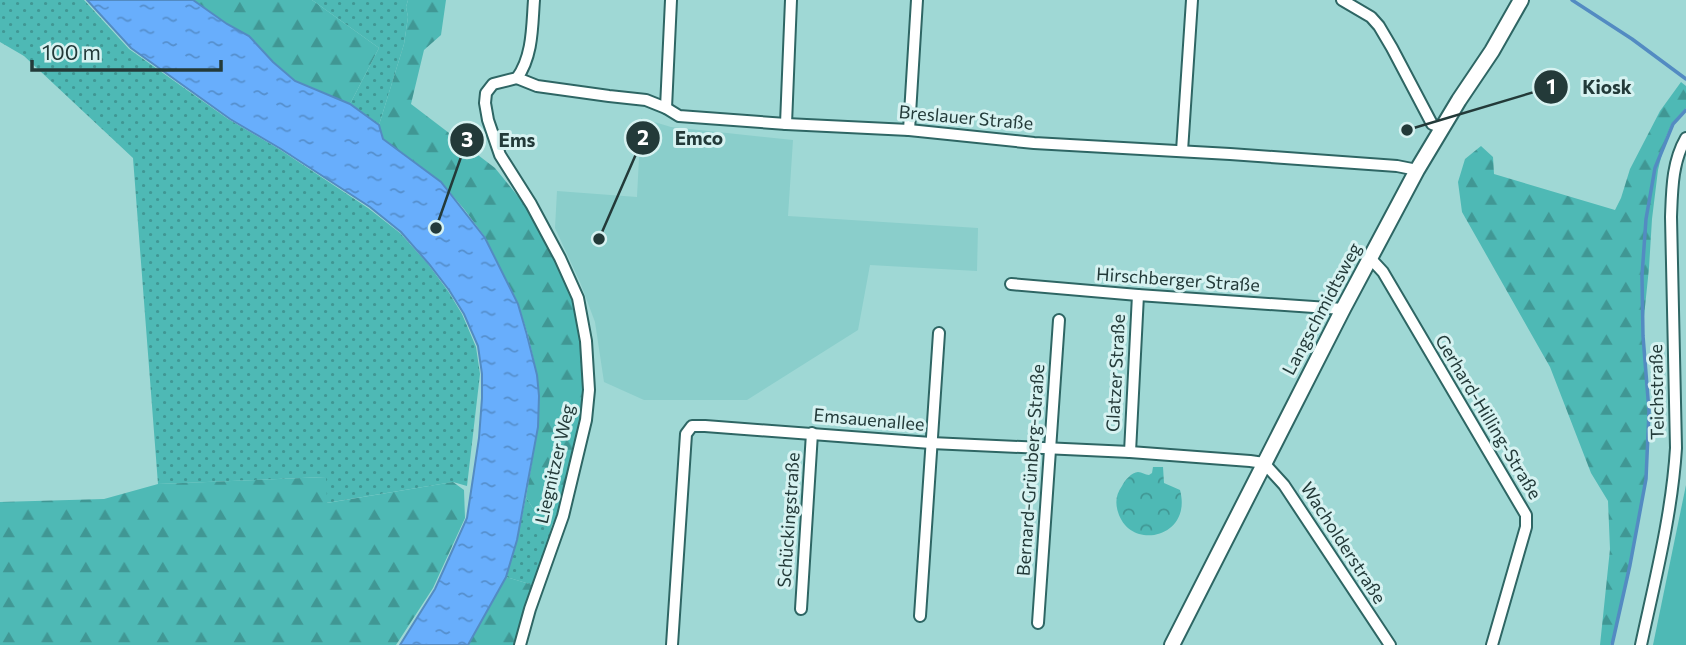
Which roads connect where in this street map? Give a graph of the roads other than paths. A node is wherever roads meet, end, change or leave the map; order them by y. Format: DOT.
graph roads {
  1 [pos="534,0"];
  2 [pos="671,0"];
  3 [pos="791,0"];
  4 [pos="916,0"];
  5 [pos="1192,0"];
  6 [pos="1342,0"];
  7 [pos="1521,0"];
  8 [pos="517,78"];
  9 [pos="666,108"];
  10 [pos="786,124"];
  11 [pos="1443,128"];
  12 [pos="909,130"];
  13 [pos="1686,138"];
  14 [pos="1182,151"];
  15 [pos="1418,170"];
  16 [pos="1371,259"];
  17 [pos="1010,284"];
  18 [pos="1138,295"];
  19 [pos="1343,309"];
  20 [pos="1059,320"];
  21 [pos="939,333"];
  22 [pos="813,433"];
  23 [pos="931,443"];
  24 [pos="1050,448"];
  25 [pos="1130,452"];
  26 [pos="1264,463"];
  27 [pos="801,609"];
  28 [pos="919,616"];
  29 [pos="1038,623"];
  30 [pos="1175,639"];
  31 [pos="520,645"];
  32 [pos="671,645"];
  33 [pos="1186,645"];
  34 [pos="1390,645"];
  35 [pos="1492,645"];
  36 [pos="1641,645"];
  1 -- 8 [label="street"];
  2 -- 9 [label="street"];
  3 -- 10 [label="street"];
  4 -- 12 [label="street"];
  5 -- 14 [label="street"];
  6 -- 11 [label="street"];
  7 -- 11 [label="street, Langschmidtsweg"];
  8 -- 9 [label="street, Breslauer Straße"];
  8 -- 31 [label="street, Liegnitzer Weg"];
  9 -- 10 [label="street, Breslauer Straße"];
  10 -- 12 [label="street, Breslauer Straße"];
  11 -- 15 [label="street, Langschmidtsweg"];
  12 -- 14 [label="street, Breslauer Straße"];
  13 -- 36 [label="street, Teichstraße"];
  14 -- 15 [label="street, Breslauer Straße"];
  15 -- 16 [label="street, Langschmidtsweg"];
  16 -- 19 [label="street, Langschmidtsweg"];
  16 -- 35 [label="street, Gerhard-Hilling-Straße"];
  17 -- 18 [label="street, Hirschberger Straße"];
  18 -- 19 [label="street, Hirschberger Straße"];
  18 -- 25 [label="street, Glatzer Straße"];
  19 -- 26 [label="street, Langschmidtsweg"];
  20 -- 24 [label="street, Bernard-Grünberg-Straße"];
  21 -- 23 [label="street"];
  22 -- 23 [label="street, Emsauenallee"];
  22 -- 27 [label="street, Schückingstraße"];
  22 -- 32 [label="street, Emsauenallee"];
  23 -- 24 [label="street, Emsauenallee"];
  23 -- 28 [label="street"];
  24 -- 25 [label="street, Emsauenallee"];
  24 -- 29 [label="street, Bernard-Grünberg-Straße"];
  25 -- 26 [label="street, Emsauenallee"];
  26 -- 30 [label="street, Langschmidtsweg"];
  26 -- 34 [label="street, Wacholderstraße"];
  30 -- 33 [label="street"];
}
